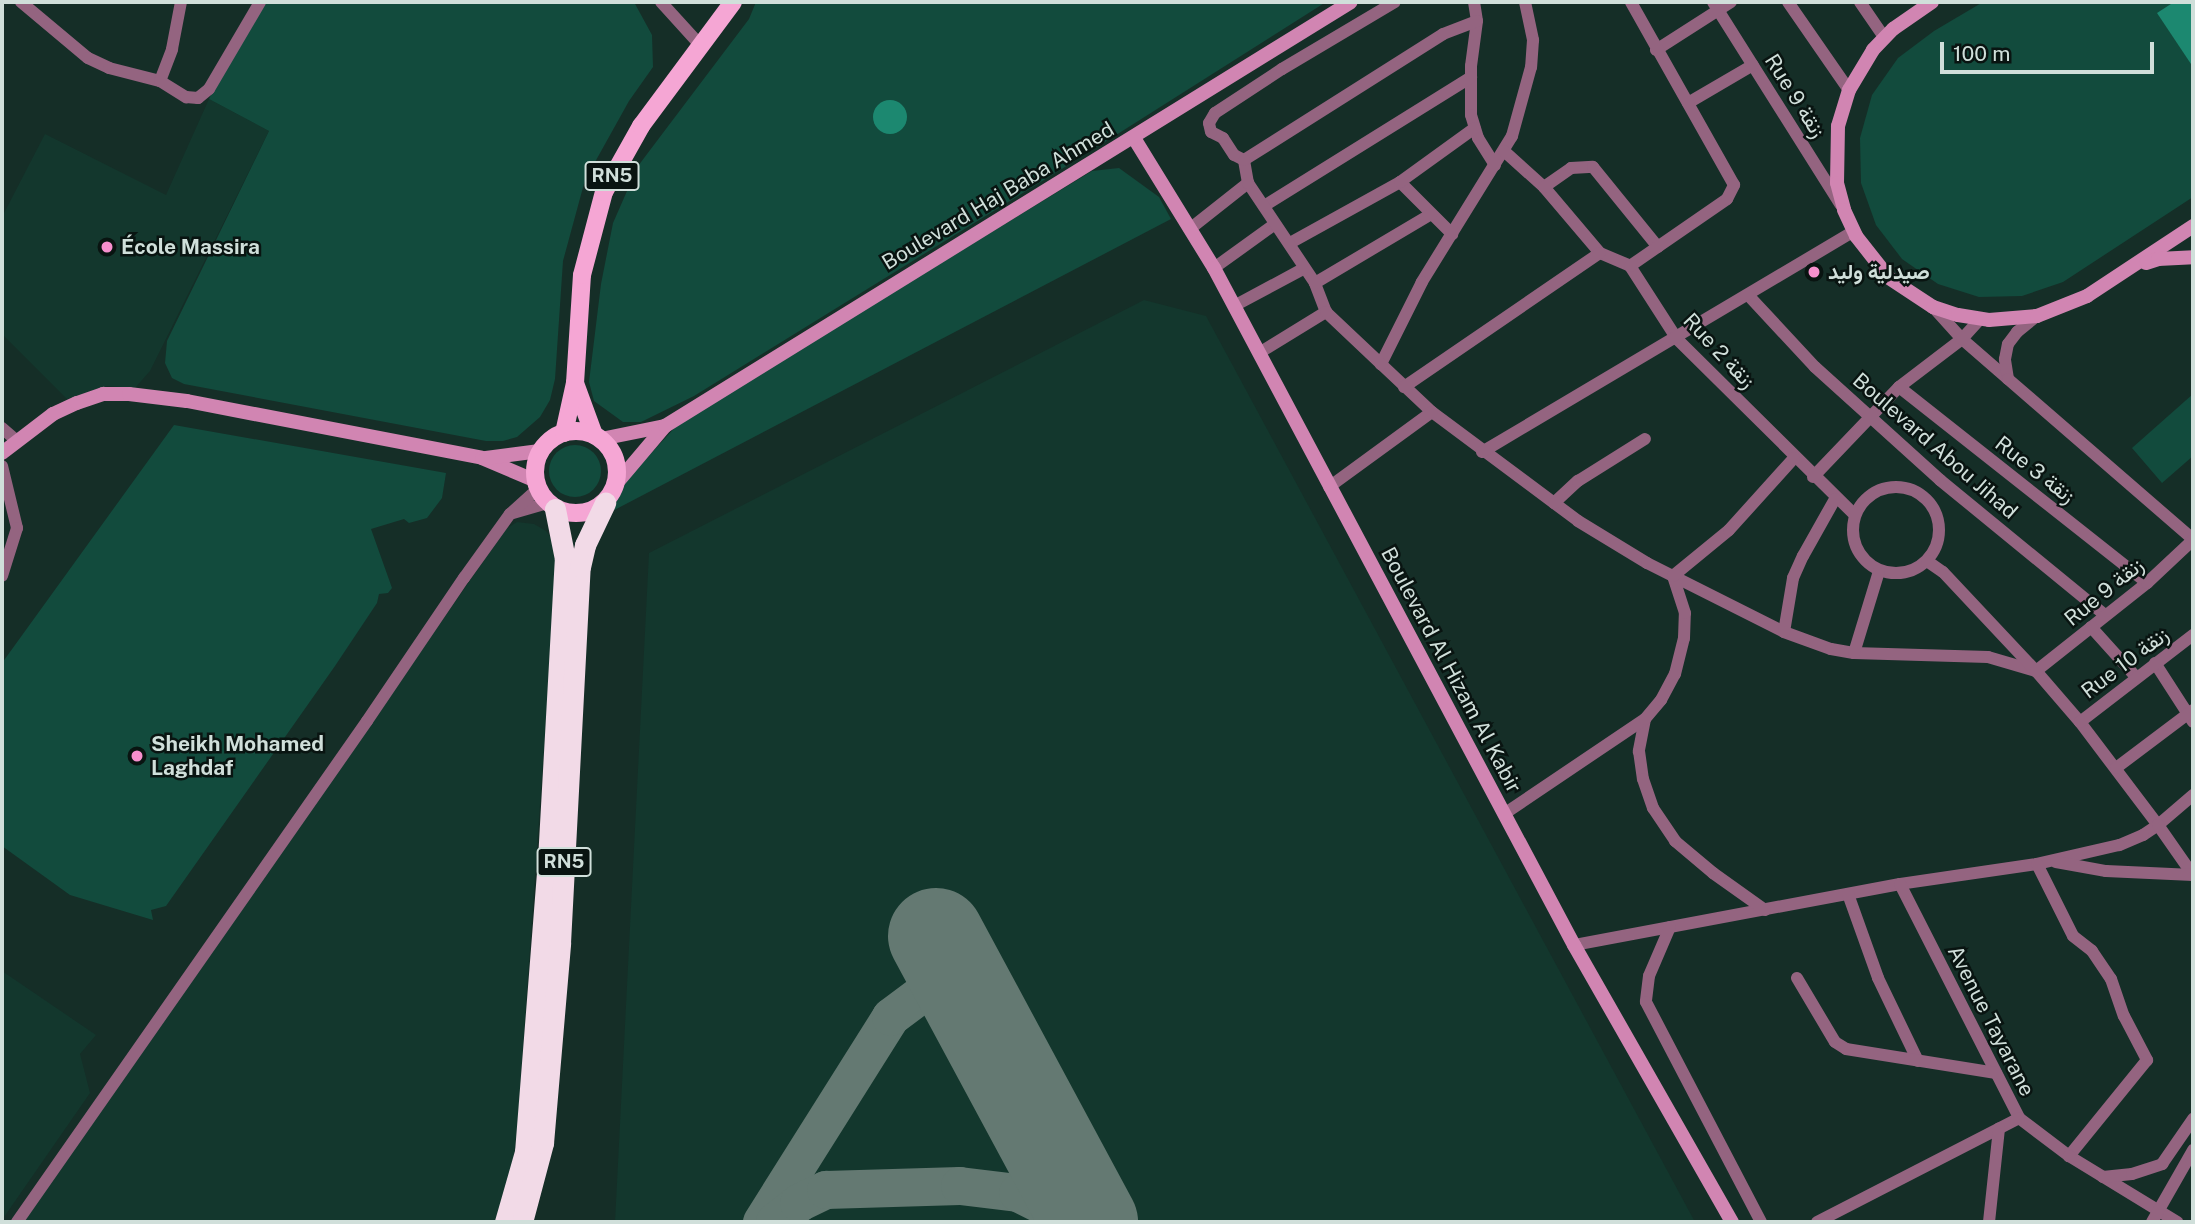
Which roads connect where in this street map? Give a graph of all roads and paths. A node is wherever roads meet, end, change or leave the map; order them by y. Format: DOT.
graph roads {
  1 [pos="20,2"];
  2 [pos="181,2"];
  3 [pos="260,2"];
  4 [pos="660,2"];
  5 [pos="733,2"];
  6 [pos="1351,2"];
  7 [pos="1395,2"];
  8 [pos="1474,2"];
  9 [pos="1525,2"];
  10 [pos="1631,2"];
  11 [pos="1731,2"];
  12 [pos="1788,2"];
  13 [pos="1860,2"];
  14 [pos="1932,2"];
  15 [pos="1715,6"];
  16 [pos="1477,21"];
  17 [pos="1884,37"];
  18 [pos="702,47"];
  19 [pos="1656,50"];
  20 [pos="1753,65"];
  21 [pos="1471,77"];
  22 [pos="160,81"];
  23 [pos="1849,90"];
  24 [pos="1688,103"];
  25 [pos="1475,128"];
  26 [pos="1134,138"];
  27 [pos="1504,150"];
  28 [pos="1244,160"];
  29 [pos="1495,165"];
  30 [pos="1400,182"];
  31 [pos="1248,183"];
  32 [pos="1544,187"];
  33 [pos="1264,206"];
  34 [pos="1844,210"];
  35 [pos="1431,214"];
  36 [pos="1275,224"];
  37 [pos="2193,226"];
  38 [pos="1191,228"];
  39 [pos="1452,234"];
  40 [pos="1855,234"];
  41 [pos="1290,243"];
  42 [pos="1658,247"];
  43 [pos="1600,253"];
  44 [pos="2193,257"];
  45 [pos="1630,266"];
  46 [pos="1214,268"];
  47 [pos="1303,269"];
  48 [pos="2122,273"];
  49 [pos="1315,283"];
  50 [pos="1748,295"];
  51 [pos="1234,306"];
  52 [pos="1933,307"];
  53 [pos="1326,312"];
  54 [pos="2038,316"];
  55 [pos="1979,320"];
  56 [pos="1677,339"];
  57 [pos="1962,339"];
  58 [pos="1259,353"];
  59 [pos="1381,364"];
  60 [pos="2008,379"];
  61 [pos="575,383"];
  62 [pos="1404,387"];
  63 [pos="1899,387"];
  64 [pos="1432,412"];
  65 [pos="1873,416"];
  66 [pos="665,426"];
  67 [pos="2,428"];
  68 [pos="564,433"];
  69 [pos="598,437"];
  70 [pos="1646,439"];
  71 [pos="16,440"];
  72 [pos="540,452"];
  73 [pos="1482,452"];
  74 [pos="2,453"];
  75 [pos="1794,457"];
  76 [pos="482,458"];
  77 [pos="2,466"];
  78 [pos="1813,477"];
  79 [pos="1940,480"];
  80 [pos="616,484"];
  81 [pos="1329,487"];
  82 [pos="544,495"];
  83 [pos="1835,499"];
  84 [pos="1926,499"];
  85 [pos="604,503"];
  86 [pos="1554,503"];
  87 [pos="1855,516"];
  88 [pos="17,528"];
  89 [pos="2,538"];
  90 [pos="2193,540"];
  91 [pos="1927,561"];
  92 [pos="1879,571"];
  93 [pos="2,576"];
  94 [pos="1673,576"];
  95 [pos="2147,583"];
  96 [pos="2105,615"];
  97 [pos="2091,628"];
  98 [pos="1784,632"];
  99 [pos="2193,635"];
  100 [pos="1854,653"];
  101 [pos="2155,663"];
  102 [pos="2036,671"];
  103 [pos="2136,677"];
  104 [pos="2192,715"];
  105 [pos="1645,719"];
  106 [pos="2080,722"];
  107 [pos="2116,768"];
  108 [pos="2193,795"];
  109 [pos="1504,814"];
  110 [pos="2158,825"];
  111 [pos="2043,862"];
  112 [pos="2193,875"];
  113 [pos="1900,884"];
  114 [pos="1848,894"];
  115 [pos="1765,910"];
  116 [pos="1670,927"];
  117 [pos="1574,946"];
  118 [pos="1797,978"];
  119 [pos="1917,1060"];
  120 [pos="1996,1073"];
  121 [pos="2019,1118"];
  122 [pos="2193,1119"];
  123 [pos="1999,1129"];
  124 [pos="2193,1150"];
  125 [pos="2069,1156"];
  126 [pos="2103,1177"];
  127 [pos="2155,1217"];
  128 [pos="17,1222"];
  129 [pos="505,1222"];
  130 [pos="522,1222"];
  131 [pos="1732,1222"];
  132 [pos="1761,1222"];
  133 [pos="1817,1222"];
  134 [pos="1989,1222"];
  135 [pos="2177,1222"];
  1 -- 22 [label="street"];
  2 -- 22 [label="street"];
  3 -- 22 [label="street"];
  4 -- 18 [label="street"];
  5 -- 18 [label="main road, RN5"];
  6 -- 26 [label="main road, Boulevard Haj Baba Ahmed"];
  7 -- 28 [label="street"];
  8 -- 16 [label="street"];
  9 -- 27 [label="street"];
  10 -- 19 [label="street"];
  11 -- 15 [label="street"];
  12 -- 23 [label="street"];
  13 -- 17 [label="street"];
  14 -- 17 [label="main road"];
  15 -- 19 [label="street"];
  15 -- 20 [label="street, Rue 9 زنقة"];
  16 -- 21 [label="street"];
  16 -- 28 [label="street"];
  17 -- 23 [label="main road"];
  18 -- 61 [label="main road, RN5"];
  19 -- 24 [label="street"];
  20 -- 24 [label="street"];
  20 -- 34 [label="street, Rue 9 زنقة"];
  21 -- 25 [label="street"];
  21 -- 33 [label="street"];
  23 -- 34 [label="main road"];
  24 -- 42 [label="street"];
  25 -- 29 [label="street"];
  25 -- 30 [label="street"];
  26 -- 38 [label="main road, Boulevard Al Hizam Al Kabir"];
  26 -- 66 [label="main road, Boulevard Haj Baba Ahmed"];
  27 -- 29 [label="street"];
  27 -- 32 [label="street"];
  28 -- 31 [label="street"];
  29 -- 39 [label="street"];
  30 -- 35 [label="street"];
  30 -- 41 [label="street"];
  31 -- 33 [label="street"];
  31 -- 38 [label="street"];
  32 -- 42 [label="street"];
  32 -- 43 [label="street"];
  33 -- 36 [label="street"];
  34 -- 40 [label="main road"];
  35 -- 39 [label="street"];
  35 -- 49 [label="street"];
  36 -- 41 [label="street"];
  36 -- 46 [label="street"];
  37 -- 48 [label="main road"];
  38 -- 46 [label="main road, Boulevard Al Hizam Al Kabir"];
  39 -- 59 [label="street"];
  40 -- 50 [label="street"];
  40 -- 52 [label="main road"];
  41 -- 47 [label="street"];
  42 -- 45 [label="street"];
  43 -- 45 [label="street"];
  43 -- 62 [label="street"];
  44 -- 48 [label="main road"];
  45 -- 56 [label="street, Rue 2 زنقة"];
  46 -- 51 [label="main road, Boulevard Al Hizam Al Kabir"];
  47 -- 49 [label="street"];
  47 -- 51 [label="street"];
  48 -- 54 [label="main road"];
  49 -- 53 [label="street"];
  50 -- 56 [label="street"];
  50 -- 65 [label="street, Boulevard Abou Jihad"];
  51 -- 58 [label="main road, Boulevard Al Hizam Al Kabir"];
  52 -- 55 [label="main road"];
  52 -- 57 [label="street"];
  53 -- 58 [label="street"];
  53 -- 59 [label="street"];
  54 -- 55 [label="main road"];
  54 -- 60 [label="street"];
  55 -- 57 [label="street"];
  56 -- 73 [label="street"];
  56 -- 75 [label="street, Rue 2 زنقة"];
  57 -- 60 [label="street"];
  57 -- 63 [label="street"];
  58 -- 81 [label="main road, Boulevard Al Hizam Al Kabir"];
  59 -- 62 [label="street"];
  60 -- 90 [label="street"];
  61 -- 68 [label="main road, RN5"];
  61 -- 69 [label="main road, RN5"];
  62 -- 64 [label="street"];
  63 -- 65 [label="street"];
  63 -- 95 [label="street, Rue 3 زنقة"];
  64 -- 73 [label="street"];
  64 -- 81 [label="street"];
  65 -- 78 [label="street"];
  65 -- 79 [label="street, Boulevard Abou Jihad"];
  66 -- 69 [label="main road"];
  66 -- 80 [label="main road"];
  67 -- 71 [label="street"];
  68 -- 69 [label="main road"];
  68 -- 72 [label="main road"];
  69 -- 80 [label="main road, RN5"];
  70 -- 86 [label="street"];
  71 -- 74 [label="main road"];
  71 -- 76 [label="main road"];
  72 -- 76 [label="main road"];
  72 -- 82 [label="main road, RN5"];
  73 -- 86 [label="street"];
  75 -- 78 [label="street, Rue 2 زنقة"];
  75 -- 94 [label="street"];
  76 -- 82 [label="main road"];
  77 -- 88 [label="street"];
  78 -- 83 [label="street, Rue 2 زنقة"];
  79 -- 84 [label="street"];
  79 -- 96 [label="street, Boulevard Abou Jihad"];
  80 -- 85 [label="main road, RN5"];
  81 -- 109 [label="main road, Boulevard Al Hizam Al Kabir"];
  82 -- 85 [label="main road"];
  82 -- 128 [label="street"];
  82 -- 129 [label="highway, RN5"];
  83 -- 87 [label="street, Rue 2 زنقة"];
  83 -- 98 [label="street"];
  84 -- 87 [label="street"];
  84 -- 91 [label="street"];
  85 -- 130 [label="highway, RN5"];
  86 -- 94 [label="street"];
  87 -- 92 [label="street"];
  88 -- 89 [label="street"];
  88 -- 93 [label="street"];
  90 -- 95 [label="street, Rue 9 زنقة"];
  91 -- 92 [label="street"];
  91 -- 102 [label="street"];
  92 -- 100 [label="street"];
  94 -- 98 [label="street"];
  94 -- 105 [label="street"];
  95 -- 96 [label="street, Rue 9 زنقة"];
  96 -- 97 [label="street, Rue 9 زنقة"];
  97 -- 102 [label="street, Rue 9 زنقة"];
  97 -- 103 [label="street"];
  98 -- 100 [label="street"];
  99 -- 101 [label="street, Rue 10 زنقة"];
  100 -- 102 [label="street"];
  101 -- 103 [label="street, Rue 10 زنقة"];
  101 -- 104 [label="street"];
  102 -- 106 [label="street"];
  103 -- 106 [label="street, Rue 10 زنقة"];
  104 -- 107 [label="street"];
  105 -- 109 [label="street"];
  105 -- 115 [label="street"];
  106 -- 107 [label="street"];
  107 -- 110 [label="street"];
  108 -- 110 [label="street"];
  109 -- 117 [label="main road, Boulevard Al Hizam Al Kabir"];
  110 -- 111 [label="street"];
  110 -- 112 [label="street"];
  111 -- 112 [label="street"];
  111 -- 113 [label="street"];
  111 -- 125 [label="street"];
  113 -- 114 [label="street"];
  113 -- 120 [label="street, Avenue Tayarane"];
  114 -- 115 [label="street"];
  114 -- 119 [label="street"];
  115 -- 116 [label="street"];
  116 -- 117 [label="street"];
  116 -- 132 [label="street"];
  117 -- 131 [label="main road, Boulevard Al Hizam Al Kabir"];
  118 -- 119 [label="street"];
  119 -- 120 [label="street"];
  120 -- 121 [label="street, Avenue Tayarane"];
  121 -- 123 [label="street"];
  121 -- 125 [label="street, Avenue Tayarane"];
  122 -- 126 [label="street"];
  123 -- 133 [label="street"];
  123 -- 134 [label="street"];
  124 -- 127 [label="street"];
  125 -- 126 [label="street, Avenue Tayarane"];
  126 -- 127 [label="street, Avenue Tayarane"];
  127 -- 135 [label="street, Avenue Tayarane"];
}
